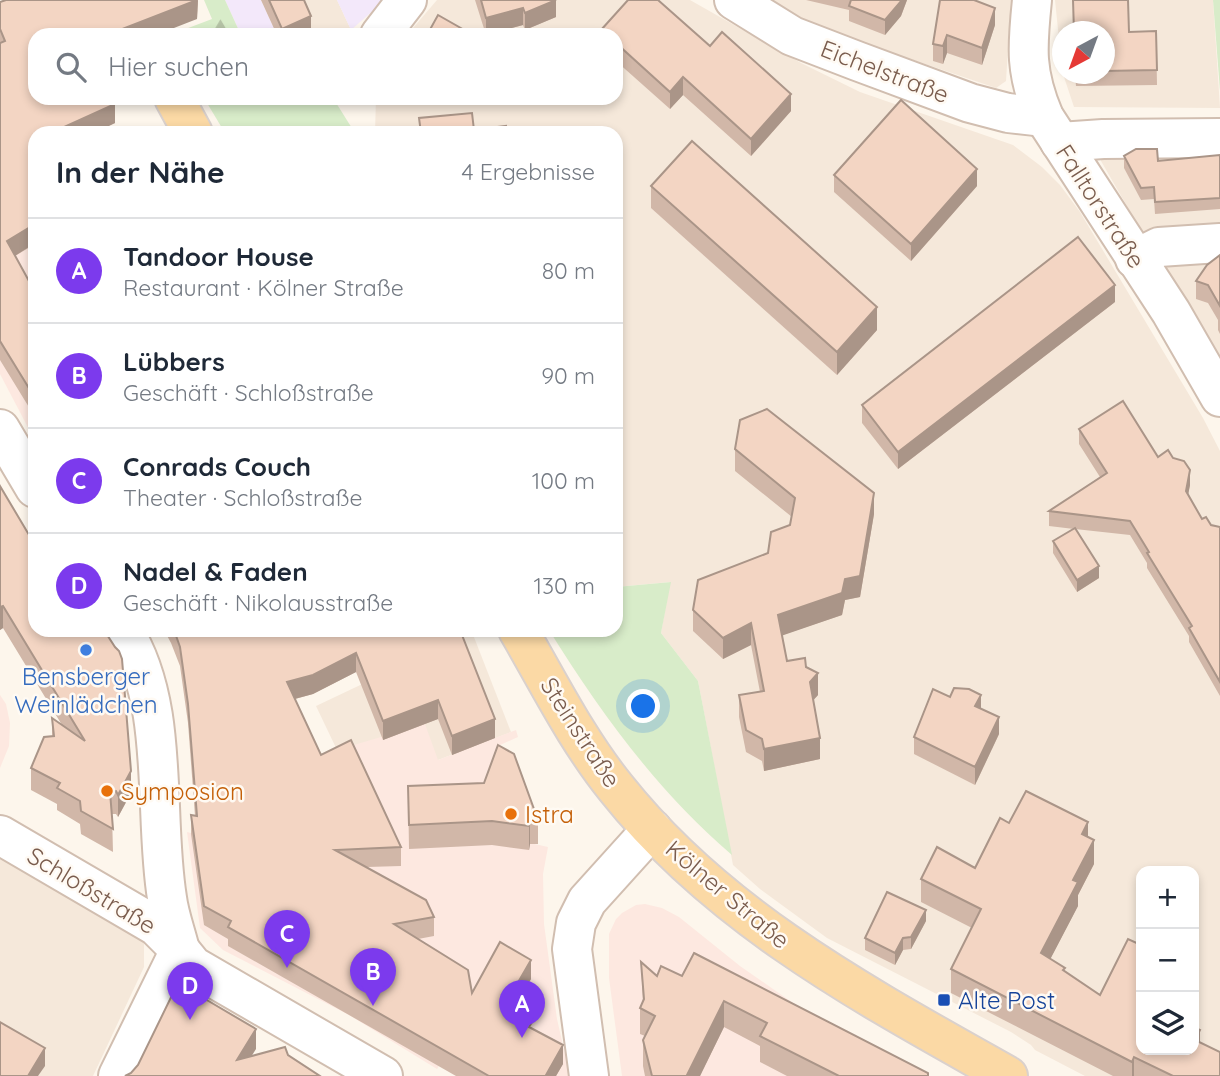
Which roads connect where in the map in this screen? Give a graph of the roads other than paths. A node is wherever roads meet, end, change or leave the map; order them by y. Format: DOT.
graph roads {
  1 [pos="407,0"];
  2 [pos="734,0"];
  3 [pos="1032,0"];
  4 [pos="385,28"];
  5 [pos="178,105"];
  6 [pos="189,126"];
  7 [pos="1052,130"];
  8 [pos="1220,138"];
  9 [pos="1220,243"];
  10 [pos="1135,258"];
  11 [pos="1220,397"];
  12 [pos="0,429"];
  13 [pos="28,476"];
  14 [pos="127,637"];
  15 [pos="522,637"];
  16 [pos="652,829"];
  17 [pos="0,835"];
  18 [pos="180,950"];
  19 [pos="118,1076"];
  20 [pos="383,1076"];
  21 [pos="589,1076"];
  22 [pos="1008,1076"];
  1 -- 4 [label="street"];
  2 -- 7 [label="street, Eichelstraße"];
  3 -- 7 [label="street, Falltorstraße"];
  5 -- 6 [label="main road"];
  7 -- 8 [label="street, Eichelstraße"];
  7 -- 10 [label="street, Falltorstraße"];
  9 -- 10 [label="street"];
  10 -- 11 [label="street, Falltorstraße"];
  12 -- 13 [label="street"];
  14 -- 18 [label="street, Schloßstraße"];
  15 -- 16 [label="main road, Steinstraße"];
  16 -- 21 [label="street, Kölner Straße"];
  16 -- 22 [label="main road, Kölner Straße"];
  17 -- 18 [label="street, Schloßstraße"];
  18 -- 19 [label="street"];
  18 -- 20 [label="street, Schloßstraße"];
}
